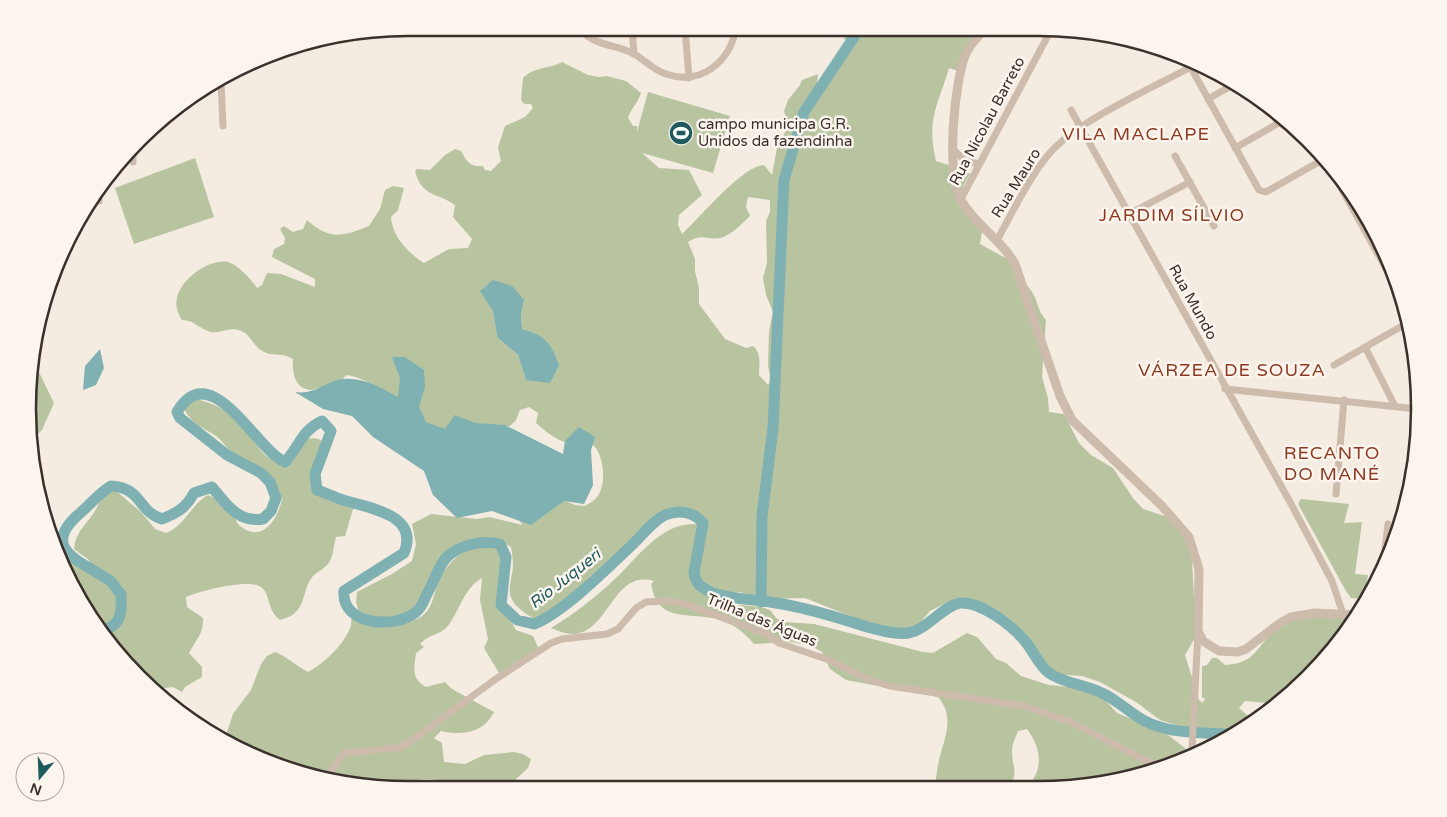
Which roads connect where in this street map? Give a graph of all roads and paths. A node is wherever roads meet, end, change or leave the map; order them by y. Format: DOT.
graph roads {
  1 [pos="588,36"];
  2 [pos="633,36"];
  3 [pos="686,36"];
  4 [pos="733,36"];
  5 [pos="978,36"];
  6 [pos="1048,36"];
  7 [pos="634,54"];
  8 [pos="1189,68"];
  9 [pos="1190,69"];
  10 [pos="689,78"];
  11 [pos="221,87"];
  12 [pos="1228,88"];
  13 [pos="1208,99"];
  14 [pos="1071,110"];
  15 [pos="1278,124"];
  16 [pos="222,126"];
  17 [pos="1080,128"];
  18 [pos="1235,148"];
  19 [pos="953,149"];
  20 [pos="1175,156"];
  21 [pos="133,158"];
  22 [pos="133,162"];
  23 [pos="979,164"];
  24 [pos="1318,164"];
  25 [pos="1190,182"];
  26 [pos="961,199"];
  27 [pos="1129,214"];
  28 [pos="1214,226"];
  29 [pos="997,240"];
  30 [pos="1401,326"];
  31 [pos="1365,347"];
  32 [pos="1334,365"];
  33 [pos="1225,389"];
  34 [pos="1344,400"];
  35 [pos="1395,406"];
  36 [pos="1411,408"];
  37 [pos="1336,494"];
  38 [pos="1388,524"];
  39 [pos="1387,537"];
  40 [pos="1343,614"];
  41 [pos="1348,614"];
  42 [pos="1198,631"];
  43 [pos="1191,747"];
  44 [pos="1152,763"];
  45 [pos="330,772"];
  1 -- 7 [label="street"];
  2 -- 7 [label="street"];
  3 -- 10 [label="street"];
  4 -- 10 [label="street"];
  5 -- 19 [label="street"];
  6 -- 23 [label="street, Rua Nicolau Barreto"];
  7 -- 10 [label="street"];
  8 -- 17 [label="street, Rua Mauro"];
  9 -- 13 [label="street"];
  11 -- 16 [label="street"];
  12 -- 13 [label="street"];
  13 -- 18 [label="street"];
  14 -- 17 [label="street, Rua Mundo"];
  15 -- 18 [label="street"];
  17 -- 27 [label="street, Rua Mundo"];
  17 -- 29 [label="street, Rua Mauro"];
  18 -- 24 [label="street"];
  19 -- 23 [label="street"];
  19 -- 26 [label="street"];
  20 -- 25 [label="street"];
  21 -- 22 [label="street"];
  23 -- 26 [label="street, Rua Nicolau Barreto"];
  25 -- 27 [label="street"];
  25 -- 28 [label="street"];
  26 -- 29 [label="street"];
  27 -- 33 [label="street, Rua Mundo"];
  29 -- 42 [label="street"];
  30 -- 31 [label="street"];
  31 -- 32 [label="street"];
  31 -- 35 [label="street"];
  33 -- 34 [label="street"];
  33 -- 40 [label="street, Rua Mundo"];
  34 -- 35 [label="street"];
  34 -- 37 [label="street"];
  35 -- 36 [label="street"];
  38 -- 39 [label="street"];
  40 -- 41 [label="street"];
  40 -- 42 [label="street"];
  42 -- 43 [label="street"];
  44 -- 45 [label="street, Trilha das Águas"];
}
